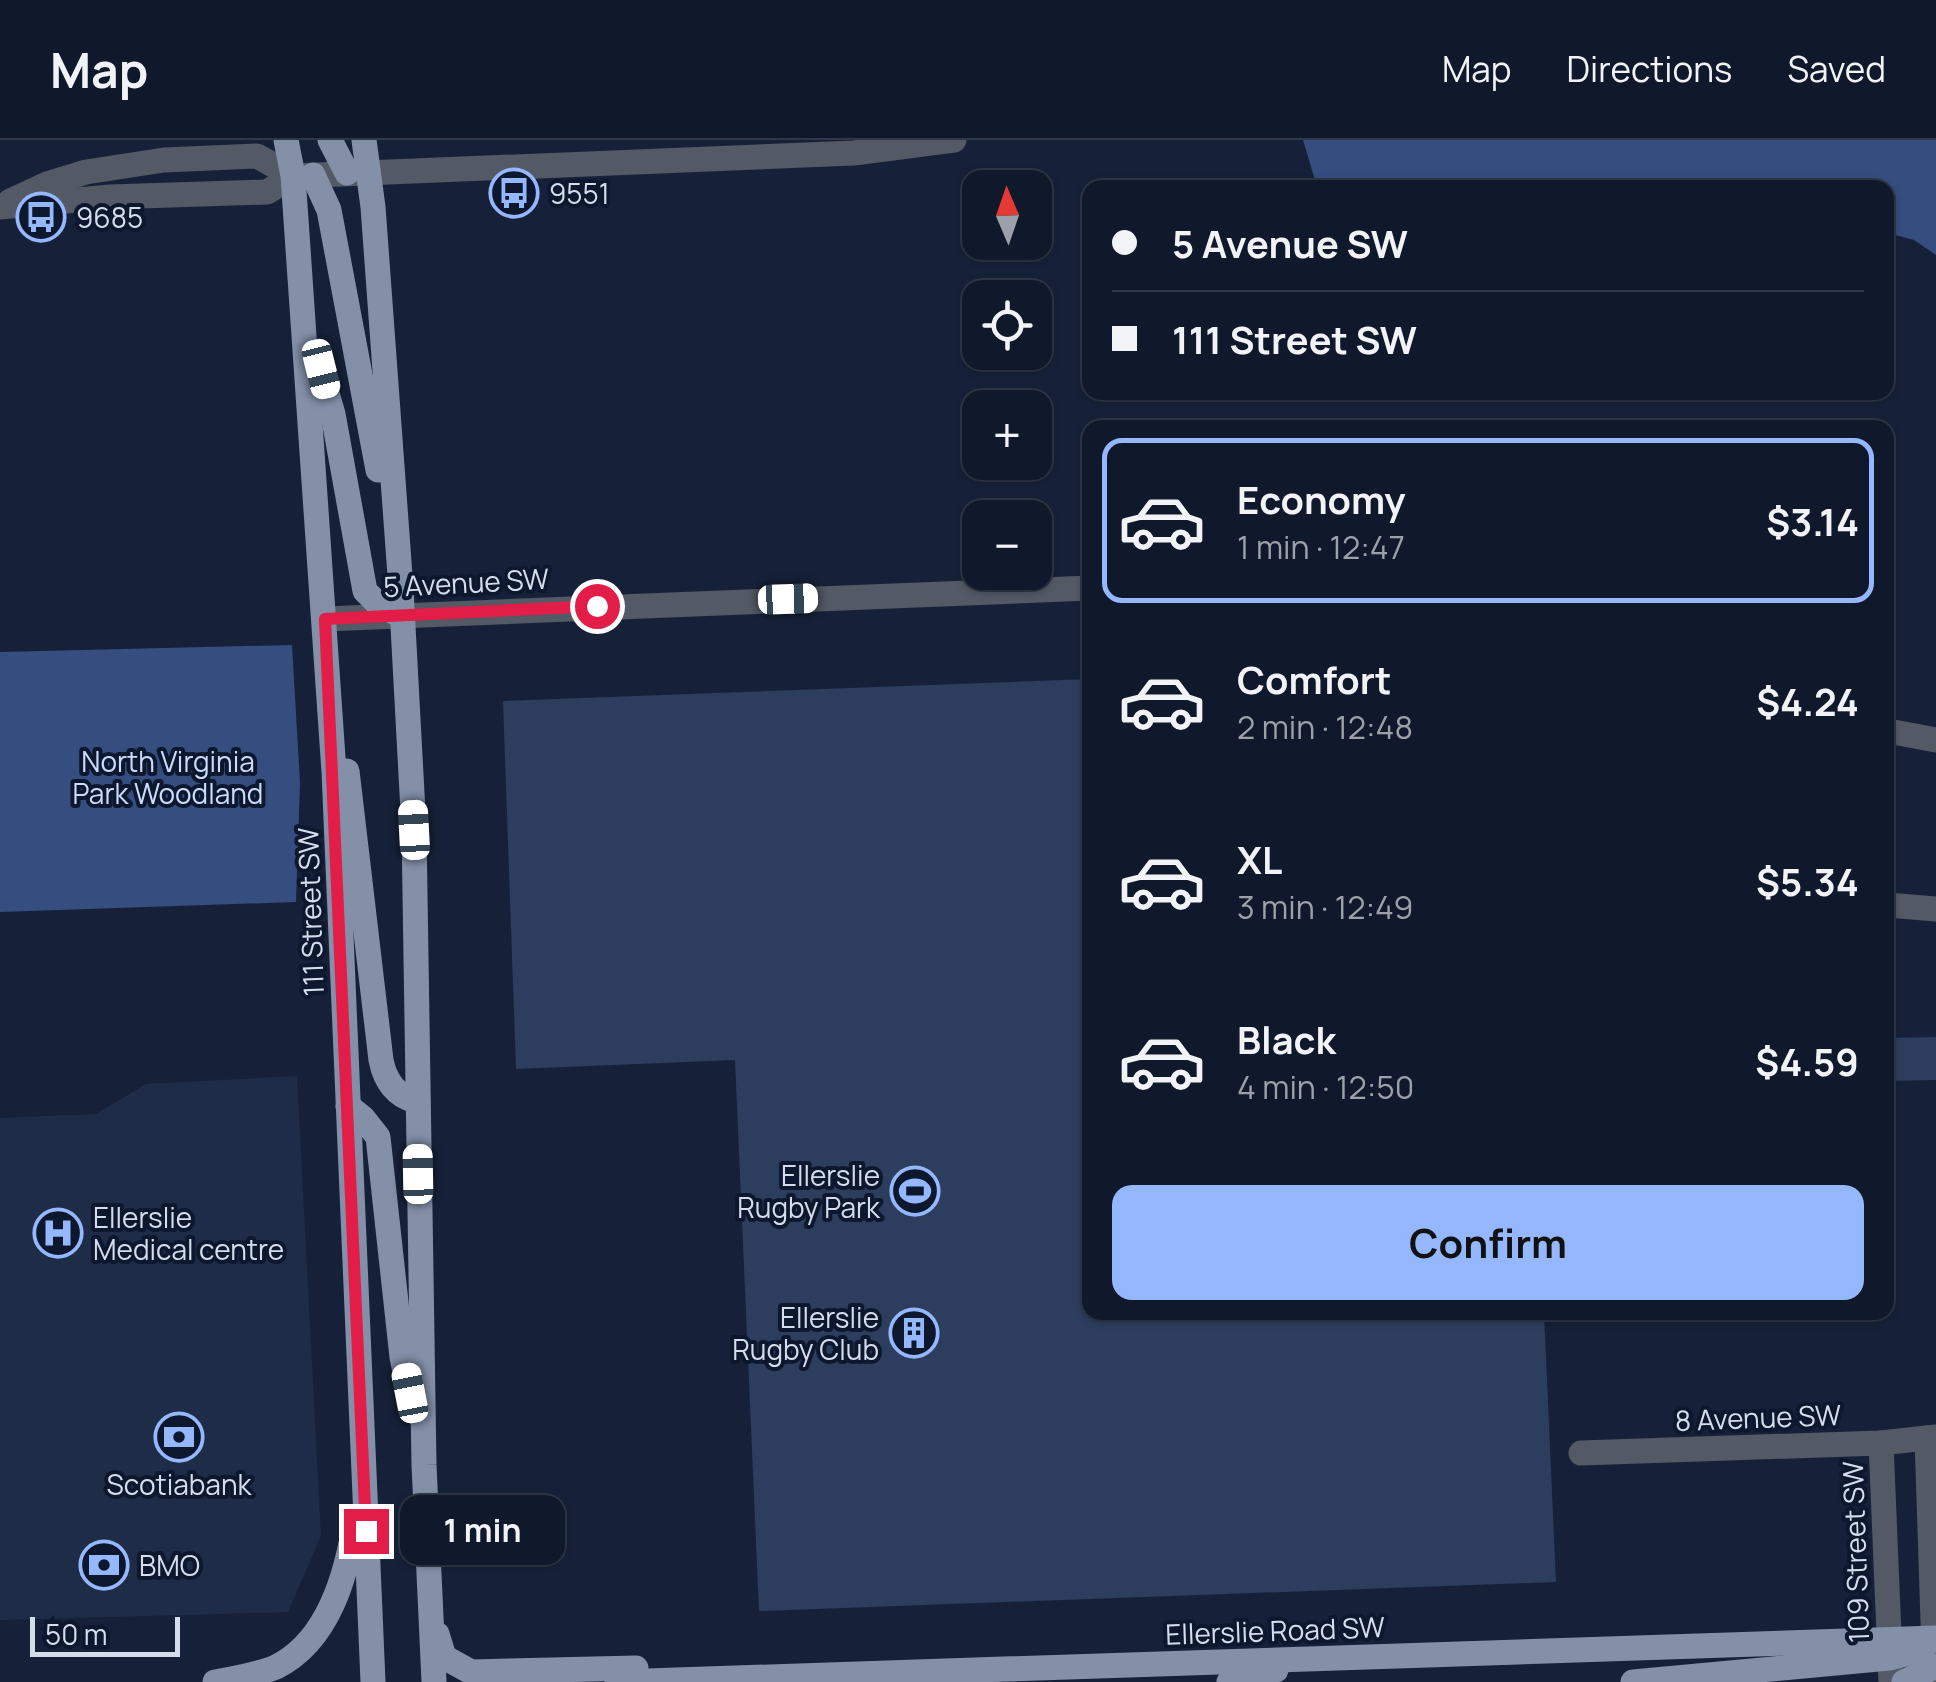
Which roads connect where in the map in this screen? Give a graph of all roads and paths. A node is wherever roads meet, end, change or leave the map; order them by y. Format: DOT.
graph roads {
  1 [pos="286,140"];
  2 [pos="330,140"];
  3 [pos="364,140"];
  4 [pos="954,140"];
  5 [pos="358,173"];
  6 [pos="303,176"];
  7 [pos="0,206"];
  8 [pos="304,329"];
  9 [pos="398,542"];
  10 [pos="1082,588"];
  11 [pos="402,616"];
  12 [pos="325,619"];
  13 [pos="331,726"];
  14 [pos="1894,731"];
  15 [pos="1936,740"];
  16 [pos="1894,906"];
  17 [pos="1936,909"];
  18 [pos="416,1101"];
  19 [pos="348,1106"];
  20 [pos="1932,1438"];
  21 [pos="1881,1443"];
  22 [pos="364,1452"];
  23 [pos="1580,1453"];
  24 [pos="424,1465"];
  25 [pos="432,1619"];
  26 [pos="1936,1638"];
  27 [pos="1324,1658"];
  28 [pos="1889,1660"];
  29 [pos="1936,1666"];
  30 [pos="890,1673"];
  31 [pos="984,1676"];
  32 [pos="215,1682"];
  33 [pos="373,1682"];
  34 [pos="434,1682"];
  35 [pos="617,1682"];
  36 [pos="837,1682"];
  37 [pos="1230,1682"];
  38 [pos="1632,1682"];
  39 [pos="1904,1682"];
  40 [pos="1935,1682"];
  1 -- 6 [label="main road, 111 Street SW"];
  2 -- 5 [label="main road"];
  3 -- 5 [label="main road"];
  4 -- 5 [label="street"];
  5 -- 6 [label="street"];
  5 -- 9 [label="main road"];
  6 -- 7 [label="street"];
  6 -- 7 [label="street"];
  6 -- 8 [label="main road, 111 Street SW"];
  6 -- 9 [label="main road"];
  8 -- 11 [label="main road"];
  8 -- 12 [label="main road, 111 Street SW"];
  9 -- 11 [label="main road"];
  10 -- 11 [label="street, 5 Avenue SW"];
  11 -- 12 [label="street, 5 Avenue SW"];
  11 -- 18 [label="main road"];
  12 -- 13 [label="main road, 111 Street SW"];
  13 -- 18 [label="main road"];
  13 -- 19 [label="main road, 111 Street SW"];
  14 -- 15 [label="street"];
  16 -- 17 [label="street"];
  18 -- 24 [label="main road"];
  19 -- 22 [label="main road, 111 Street SW"];
  19 -- 24 [label="main road"];
  20 -- 21 [label="street, 8 Avenue SW"];
  20 -- 26 [label="street"];
  21 -- 23 [label="street, 8 Avenue SW"];
  21 -- 28 [label="street, 109 Street SW"];
  22 -- 32 [label="main road"];
  22 -- 33 [label="main road, 111 Street SW"];
  24 -- 25 [label="main road"];
  25 -- 30 [label="main road"];
  25 -- 34 [label="main road"];
  26 -- 28 [label="main road"];
  26 -- 29 [label="street"];
  27 -- 28 [label="main road, Ellerslie Road SW"];
  27 -- 31 [label="main road, Ellerslie Road SW"];
  27 -- 37 [label="main road"];
  28 -- 38 [label="main road"];
  29 -- 39 [label="main road"];
  29 -- 40 [label="street"];
  30 -- 31 [label="main road, Ellerslie Road SW"];
  30 -- 35 [label="main road, Ellerslie Road SW"];
  30 -- 36 [label="main road"];
}
